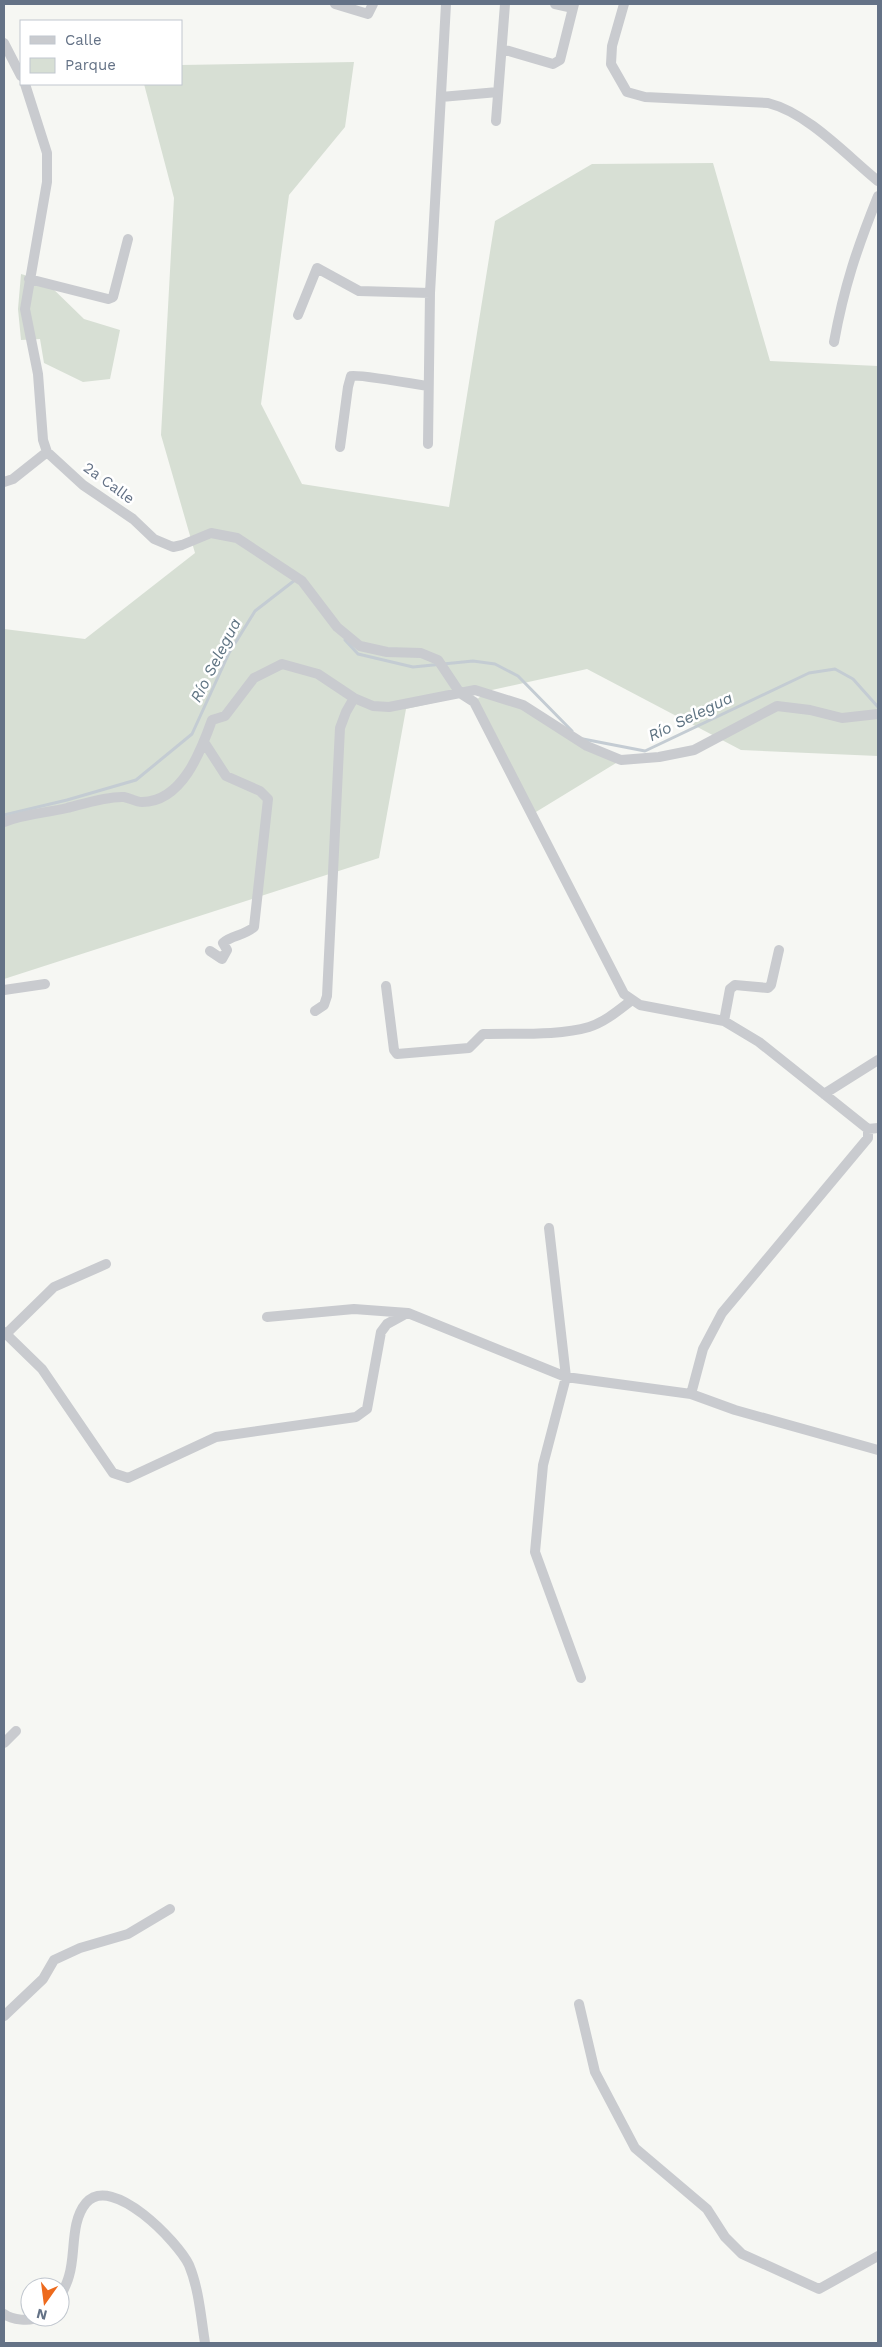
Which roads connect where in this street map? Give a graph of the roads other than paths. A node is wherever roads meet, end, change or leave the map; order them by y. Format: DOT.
graph roads {
  1 [pos="335,4"];
  2 [pos="373,4"];
  3 [pos="446,4"];
  4 [pos="505,4"];
  5 [pos="555,4"];
  6 [pos="624,4"];
  7 [pos="574,6"];
  8 [pos="4,43"];
  9 [pos="502,50"];
  10 [pos="20,74"];
  11 [pos="25,85"];
  12 [pos="498,92"];
  13 [pos="441,97"];
  14 [pos="496,121"];
  15 [pos="878,181"];
  16 [pos="878,196"];
  17 [pos="128,239"];
  18 [pos="29,279"];
  19 [pos="430,293"];
  20 [pos="298,315"];
  21 [pos="834,342"];
  22 [pos="427,386"];
  23 [pos="428,444"];
  24 [pos="340,447"];
  25 [pos="48,452"];
  26 [pos="4,482"];
  27 [pos="460,693"];
  28 [pos="354,698"];
  29 [pos="878,714"];
  30 [pos="204,742"];
  31 [pos="4,822"];
  32 [pos="778,950"];
  33 [pos="210,951"];
  34 [pos="45,984"];
  35 [pos="386,986"];
  36 [pos="4,990"];
  37 [pos="632,1000"];
  38 [pos="315,1011"];
  39 [pos="724,1021"];
  40 [pos="878,1060"];
  41 [pos="824,1094"];
  42 [pos="873,1128"];
  43 [pos="549,1228"];
  44 [pos="106,1264"];
  45 [pos="408,1313"];
  46 [pos="267,1317"];
  47 [pos="5,1333"];
  48 [pos="566,1376"];
  49 [pos="691,1394"];
  50 [pos="878,1450"];
  51 [pos="581,1678"];
  52 [pos="16,1731"];
  53 [pos="4,1743"];
  54 [pos="170,1909"];
  55 [pos="578,2004"];
  56 [pos="4,2016"];
  57 [pos="878,2256"];
  58 [pos="69,2277"];
  59 [pos="4,2314"];
  60 [pos="20,2319"];
  61 [pos="205,2343"];
  1 -- 2 [label="street"];
  3 -- 13 [label="street"];
  4 -- 9 [label="street"];
  5 -- 7 [label="street"];
  6 -- 15 [label="street"];
  7 -- 9 [label="street"];
  8 -- 10 [label="street"];
  9 -- 12 [label="street"];
  11 -- 18 [label="street"];
  12 -- 13 [label="street"];
  12 -- 14 [label="street"];
  13 -- 19 [label="street"];
  16 -- 21 [label="street"];
  17 -- 18 [label="street"];
  18 -- 25 [label="street"];
  19 -- 20 [label="street"];
  19 -- 22 [label="street"];
  22 -- 23 [label="street"];
  22 -- 24 [label="street"];
  25 -- 26 [label="street"];
  25 -- 27 [label="street, 2a Calle"];
  27 -- 28 [label="street"];
  27 -- 29 [label="street"];
  27 -- 37 [label="street, 2a Calle"];
  28 -- 30 [label="street"];
  28 -- 38 [label="street"];
  30 -- 31 [label="street"];
  30 -- 33 [label="street"];
  32 -- 39 [label="street"];
  34 -- 36 [label="street"];
  35 -- 37 [label="street"];
  37 -- 39 [label="street"];
  39 -- 41 [label="street"];
  40 -- 41 [label="street"];
  41 -- 42 [label="street"];
  42 -- 49 [label="street"];
  43 -- 48 [label="street"];
  44 -- 47 [label="street"];
  45 -- 46 [label="street"];
  45 -- 47 [label="street"];
  45 -- 48 [label="street"];
  48 -- 49 [label="street"];
  48 -- 51 [label="street"];
  49 -- 50 [label="street"];
  52 -- 53 [label="street"];
  54 -- 56 [label="street"];
  55 -- 57 [label="street"];
  58 -- 61 [label="street"];
  59 -- 60 [label="street"];
}
